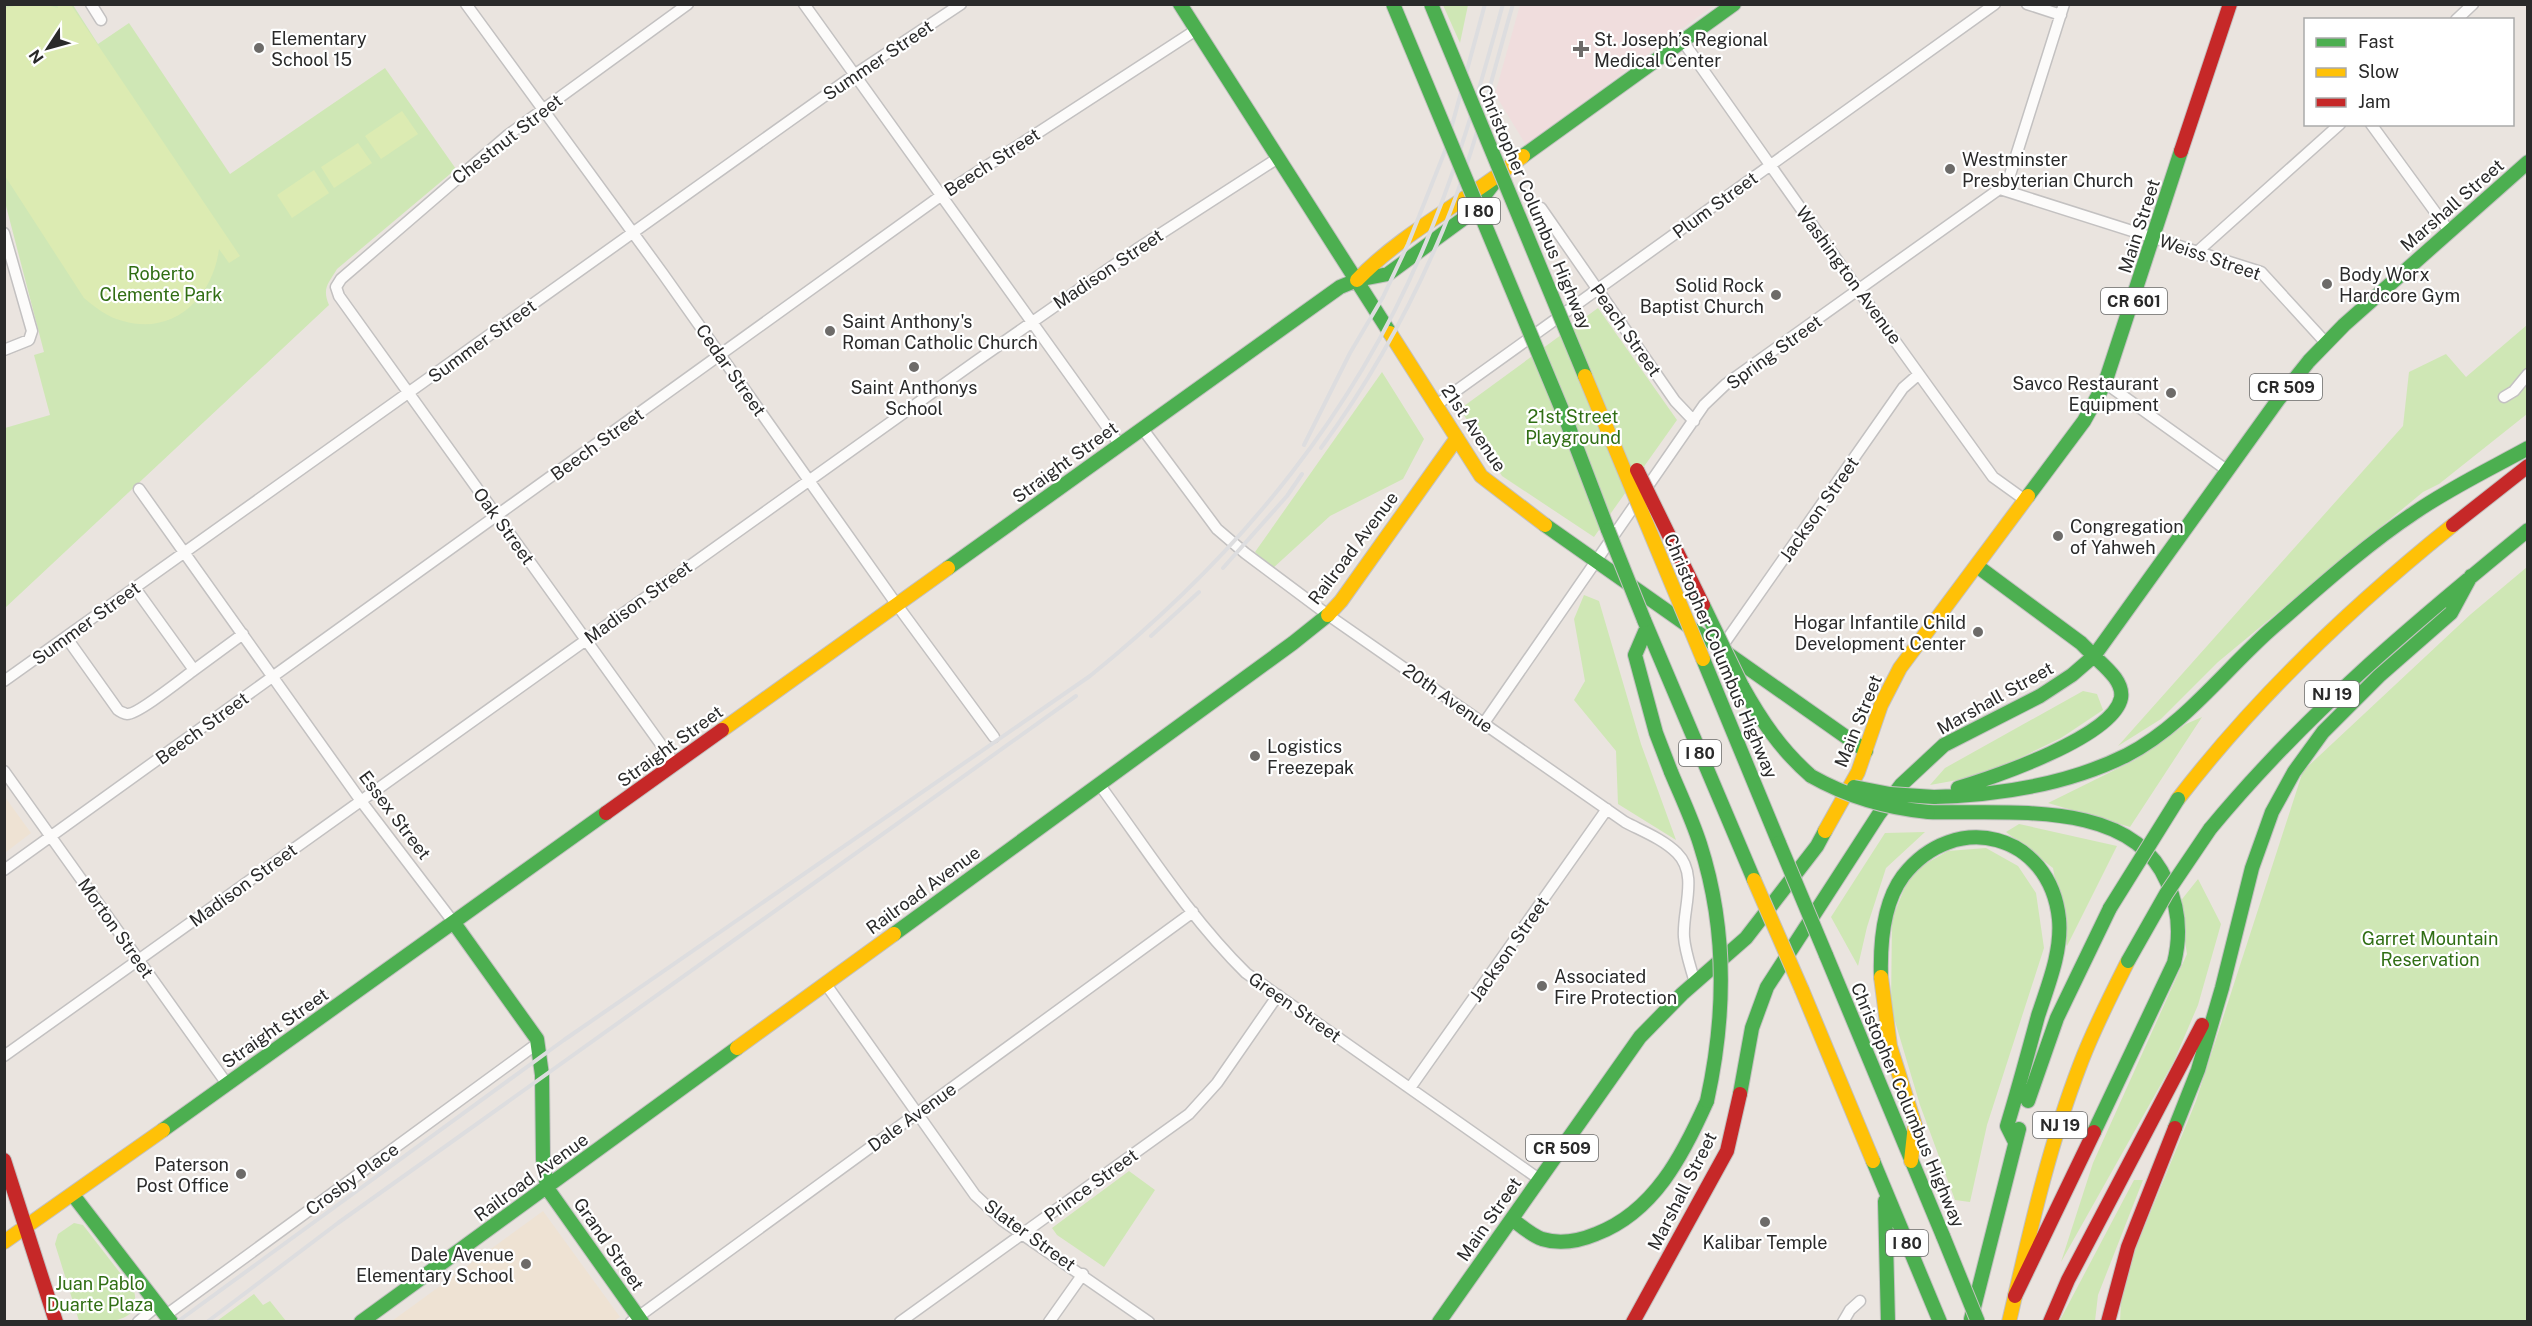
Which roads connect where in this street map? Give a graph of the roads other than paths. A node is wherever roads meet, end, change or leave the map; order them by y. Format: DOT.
graph roads {
  1 [pos="91,4"];
  2 [pos="466,4"];
  3 [pos="688,4"];
  4 [pos="804,4"];
  5 [pos="961,4"];
  6 [pos="1179,4"];
  7 [pos="1394,4"];
  8 [pos="1431,4"];
  9 [pos="1734,4"];
  10 [pos="1995,4"];
  11 [pos="2026,4"];
  12 [pos="2230,4"];
  13 [pos="2473,4"];
  14 [pos="2063,10"];
  15 [pos="2458,18"];
  16 [pos="101,20"];
  17 [pos="1196,30"];
  18 [pos="1682,40"];
  19 [pos="854,75"];
  20 [pos="542,110"];
  21 [pos="2338,126"];
  22 [pos="2372,126"];
  23 [pos="1278,158"];
  24 [pos="2528,162"];
  25 [pos="1771,165"];
  26 [pos="2000,189"];
  27 [pos="942,195"];
  28 [pos="1541,208"];
  29 [pos="2449,231"];
  30 [pos="4,232"];
  31 [pos="633,232"];
  32 [pos="2154,238"];
  33 [pos="2197,252"];
  34 [pos="1544,277"];
  35 [pos="1357,280"];
  36 [pos="337,286"];
  37 [pos="1596,290"];
  38 [pos="1859,291"];
  39 [pos="1032,321"];
  40 [pos="2326,343"];
  41 [pos="4,350"];
  42 [pos="721,355"];
  43 [pos="1919,374"];
  44 [pos="2528,374"];
  45 [pos="2105,383"];
  46 [pos="409,393"];
  47 [pos="2504,397"];
  48 [pos="1435,405"];
  49 [pos="1694,421"];
  50 [pos="1142,428"];
  51 [pos="1456,438"];
  52 [pos="1120,445"];
  53 [pos="2528,448"];
  54 [pos="2528,465"];
  55 [pos="2228,471"];
  56 [pos="808,479"];
  57 [pos="139,489"];
  58 [pos="2025,500"];
  59 [pos="497,516"];
  60 [pos="2528,530"];
  61 [pos="184,552"];
  62 [pos="1595,561"];
  63 [pos="1977,566"];
  64 [pos="2471,576"];
  65 [pos="135,588"];
  66 [pos="897,605"];
  67 [pos="1328,615"];
  68 [pos="1646,624"];
  69 [pos="243,634"];
  70 [pos="66,637"];
  71 [pos="585,639"];
  72 [pos="1721,648"];
  73 [pos="2094,656"];
  74 [pos="194,670"];
  75 [pos="273,676"];
  76 [pos="4,681"];
  77 [pos="1484,723"];
  78 [pos="994,737"];
  79 [pos="1866,751"];
  80 [pos="675,765"];
  81 [pos="4,771"];
  82 [pos="1812,774"];
  83 [pos="1099,784"];
  84 [pos="1935,794"];
  85 [pos="361,801"];
  86 [pos="1607,809"];
  87 [pos="51,836"];
  88 [pos="4,870"];
  89 [pos="1193,912"];
  90 [pos="454,923"];
  91 [pos="2238,926"];
  92 [pos="139,960"];
  93 [pos="825,983"];
  94 [pos="1695,983"];
  95 [pos="1278,996"];
  96 [pos="538,1043"];
  97 [pos="4,1056"];
  98 [pos="227,1084"];
  99 [pos="1410,1088"];
  100 [pos="917,1113"];
  101 [pos="2015,1142"];
  102 [pos="4,1160"];
  103 [pos="1911,1161"];
  104 [pos="1539,1179"];
  105 [pos="547,1188"];
  106 [pos="1885,1191"];
  107 [pos="74,1195"];
  108 [pos="1512,1219"];
  109 [pos="26,1227"];
  110 [pos="1022,1234"];
  111 [pos="4,1242"];
  112 [pos="1083,1274"];
  113 [pos="2015,1296"];
  114 [pos="1860,1301"];
  115 [pos="165,1314"];
  116 [pos="637,1320"];
  117 [pos="56,1322"];
  118 [pos="138,1322"];
  119 [pos="361,1322"];
  120 [pos="900,1322"];
  121 [pos="1049,1322"];
  122 [pos="1149,1322"];
  123 [pos="1439,1322"];
  124 [pos="1633,1322"];
  125 [pos="1843,1322"];
  126 [pos="1888,1322"];
  127 [pos="1940,1322"];
  128 [pos="1971,1322"];
  129 [pos="1978,1322"];
  130 [pos="2009,1322"];
  131 [pos="2050,1322"];
  132 [pos="2108,1322"];
  1 -- 16 [label="street"];
  2 -- 20 [label="street, Cedar Street"];
  3 -- 20 [label="street, Chestnut Street"];
  4 -- 19 [label="street"];
  5 -- 19 [label="street, Summer Street"];
  6 -- 17 [label="main road, 21st Avenue"];
  7 -- 68 [label="main road, I 80, bridge"];
  8 -- 34 [label="main road, Christopher Columbus Highway / I 80, bridge"];
  9 -- 18 [label="main road, Straight Street"];
  10 -- 25 [label="street, Plum Street"];
  11 -- 14 [label="street"];
  12 -- 32 [label="main road, Main Street / CR 601"];
  13 -- 15 [label="street"];
  14 -- 26 [label="street, Spring Street"];
  17 -- 23 [label="main road, 21st Avenue"];
  17 -- 27 [label="street, Beech Street"];
  18 -- 25 [label="street, Washington Avenue"];
  18 -- 35 [label="main road, Straight Street"];
  19 -- 27 [label="street"];
  19 -- 31 [label="street, Summer Street"];
  20 -- 31 [label="street, Cedar Street"];
  20 -- 36 [label="street, Chestnut Street"];
  21 -- 33 [label="street"];
  22 -- 29 [label="street"];
  23 -- 35 [label="main road, 21st Avenue"];
  23 -- 39 [label="street, Madison Street"];
  24 -- 29 [label="main road, Marshall Street / CR 509"];
  25 -- 37 [label="street, Plum Street"];
  25 -- 38 [label="street, Washington Avenue"];
  26 -- 32 [label="street, Weiss Street"];
  26 -- 38 [label="street, Spring Street"];
  27 -- 39 [label="street"];
  27 -- 42 [label="street, Beech Street"];
  28 -- 37 [label="street, Peach Street"];
  29 -- 40 [label="main road, Marshall Street / CR 509"];
  30 -- 41 [label="street"];
  31 -- 42 [label="street, Cedar Street"];
  31 -- 46 [label="street, Summer Street"];
  32 -- 33 [label="street, Weiss Street"];
  32 -- 45 [label="main road, Main Street / CR 601"];
  33 -- 40 [label="street, Weiss Street"];
  34 -- 82 [label="main road, bridge"];
  34 -- 103 [label="main road, Christopher Columbus Highway / I 80, bridge"];
  35 -- 48 [label="main road, 21st Avenue"];
  35 -- 50 [label="main road, Straight Street"];
  36 -- 46 [label="street, Oak Street"];
  37 -- 48 [label="street, Plum Street"];
  37 -- 49 [label="street, Peach Street"];
  38 -- 43 [label="street, Washington Avenue"];
  38 -- 49 [label="street, Spring Street"];
  39 -- 52 [label="street"];
  39 -- 56 [label="street, Madison Street"];
  40 -- 55 [label="main road, Marshall Street / CR 509"];
  42 -- 56 [label="street, Cedar Street"];
  42 -- 59 [label="street, Beech Street"];
  43 -- 58 [label="street, Washington Avenue"];
  43 -- 72 [label="street, Jackson Street"];
  44 -- 47 [label="street"];
  45 -- 55 [label="street"];
  45 -- 58 [label="main road, Main Street / CR 601"];
  46 -- 59 [label="street, Oak Street"];
  46 -- 61 [label="street, Summer Street"];
  48 -- 51 [label="main road, 21st Avenue"];
  49 -- 62 [label="street, Spring Street"];
  50 -- 52 [label="main road, Straight Street"];
  50 -- 67 [label="street, 20th Avenue"];
  51 -- 62 [label="main road, 21st Avenue"];
  51 -- 67 [label="main road, Railroad Avenue"];
  52 -- 66 [label="main road, Straight Street"];
  53 -- 84 [label="main road"];
  54 -- 101 [label="main road, NJ 19, bridge"];
  55 -- 73 [label="main road, Marshall Street / CR 509"];
  56 -- 66 [label="street, Cedar Street"];
  56 -- 71 [label="street, Madison Street"];
  57 -- 61 [label="street, Essex Street"];
  58 -- 63 [label="main road, Main Street / CR 601"];
  59 -- 71 [label="street, Oak Street"];
  59 -- 75 [label="street, Beech Street"];
  60 -- 64 [label="main road, NJ 19"];
  61 -- 65 [label="street, Summer Street"];
  61 -- 69 [label="street, Essex Street"];
  62 -- 72 [label="main road, 21st Avenue"];
  62 -- 77 [label="street, Spring Street"];
  63 -- 73 [label="main road"];
  63 -- 79 [label="main road, Main Street / CR 509"];
  64 -- 91 [label="main road"];
  64 -- 113 [label="main road, NJ 19, bridge"];
  65 -- 70 [label="street, Summer Street"];
  65 -- 74 [label="street"];
  66 -- 78 [label="street, Cedar Street"];
  66 -- 80 [label="main road, Straight Street"];
  67 -- 77 [label="street, 20th Avenue"];
  67 -- 83 [label="main road, Railroad Avenue"];
  68 -- 106 [label="main road, I 80, bridge"];
  68 -- 108 [label="main road, bridge"];
  69 -- 74 [label="street"];
  69 -- 75 [label="street, Essex Street"];
  70 -- 74 [label="street"];
  70 -- 76 [label="street, Summer Street"];
  71 -- 80 [label="street, Oak Street"];
  71 -- 85 [label="street, Madison Street"];
  72 -- 79 [label="main road, 21st Avenue"];
  73 -- 84 [label="main road"];
  73 -- 124 [label="main road, Marshall Street"];
  75 -- 85 [label="street, Essex Street"];
  75 -- 87 [label="street, Beech Street"];
  77 -- 86 [label="street, 20th Avenue"];
  79 -- 94 [label="main road, Main Street / CR 509"];
  80 -- 90 [label="main road, Straight Street"];
  81 -- 87 [label="street, Morton Street"];
  82 -- 84 [label="main road, bridge"];
  82 -- 113 [label="main road, bridge"];
  83 -- 89 [label="street, Green Street"];
  83 -- 93 [label="main road, Railroad Avenue"];
  85 -- 90 [label="street, Essex Street"];
  85 -- 92 [label="street, Madison Street"];
  86 -- 94 [label="street, 20th Avenue"];
  86 -- 99 [label="street, Jackson Street"];
  87 -- 88 [label="street, Beech Street"];
  87 -- 92 [label="street, Morton Street"];
  89 -- 95 [label="street, Green Street"];
  89 -- 100 [label="street, Dale Avenue"];
  90 -- 96 [label="main road, Essex Street"];
  90 -- 98 [label="main road, Straight Street"];
  91 -- 131 [label="main road"];
  91 -- 132 [label="main road"];
  92 -- 97 [label="street, Madison Street"];
  92 -- 98 [label="street, Morton Street"];
  93 -- 100 [label="street, Slater Street"];
  93 -- 105 [label="main road, Railroad Avenue"];
  94 -- 104 [label="main road, Main Street / CR 509"];
  95 -- 99 [label="street, Green Street"];
  95 -- 110 [label="street, Prince Street"];
  96 -- 105 [label="main road, Essex Street"];
  96 -- 115 [label="street, Crosby Place"];
  98 -- 107 [label="main road, Straight Street"];
  99 -- 104 [label="street, Green Street"];
  100 -- 110 [label="street, Slater Street"];
  100 -- 116 [label="street, Dale Avenue"];
  101 -- 103 [label="main road"];
  101 -- 128 [label="main road, NJ 19"];
  102 -- 109 [label="main road"];
  103 -- 129 [label="main road, Christopher Columbus Highway / I 80, bridge"];
  104 -- 108 [label="main road, Main Street / CR 509"];
  105 -- 116 [label="main road, Grand Street"];
  105 -- 119 [label="main road, Railroad Avenue"];
  106 -- 126 [label="main road"];
  106 -- 127 [label="main road, I 80"];
  107 -- 109 [label="main road, Straight Street"];
  107 -- 115 [label="main road"];
  108 -- 123 [label="main road, Main Street / CR 509"];
  109 -- 111 [label="main road, Straight Street"];
  109 -- 117 [label="main road"];
  110 -- 112 [label="street, Slater Street"];
  110 -- 120 [label="street, Prince Street"];
  112 -- 121 [label="street"];
  112 -- 122 [label="street, Slater Street"];
  113 -- 130 [label="main road, NJ 19"];
  114 -- 125 [label="street"];
  115 -- 118 [label="street, Crosby Place"];
}
